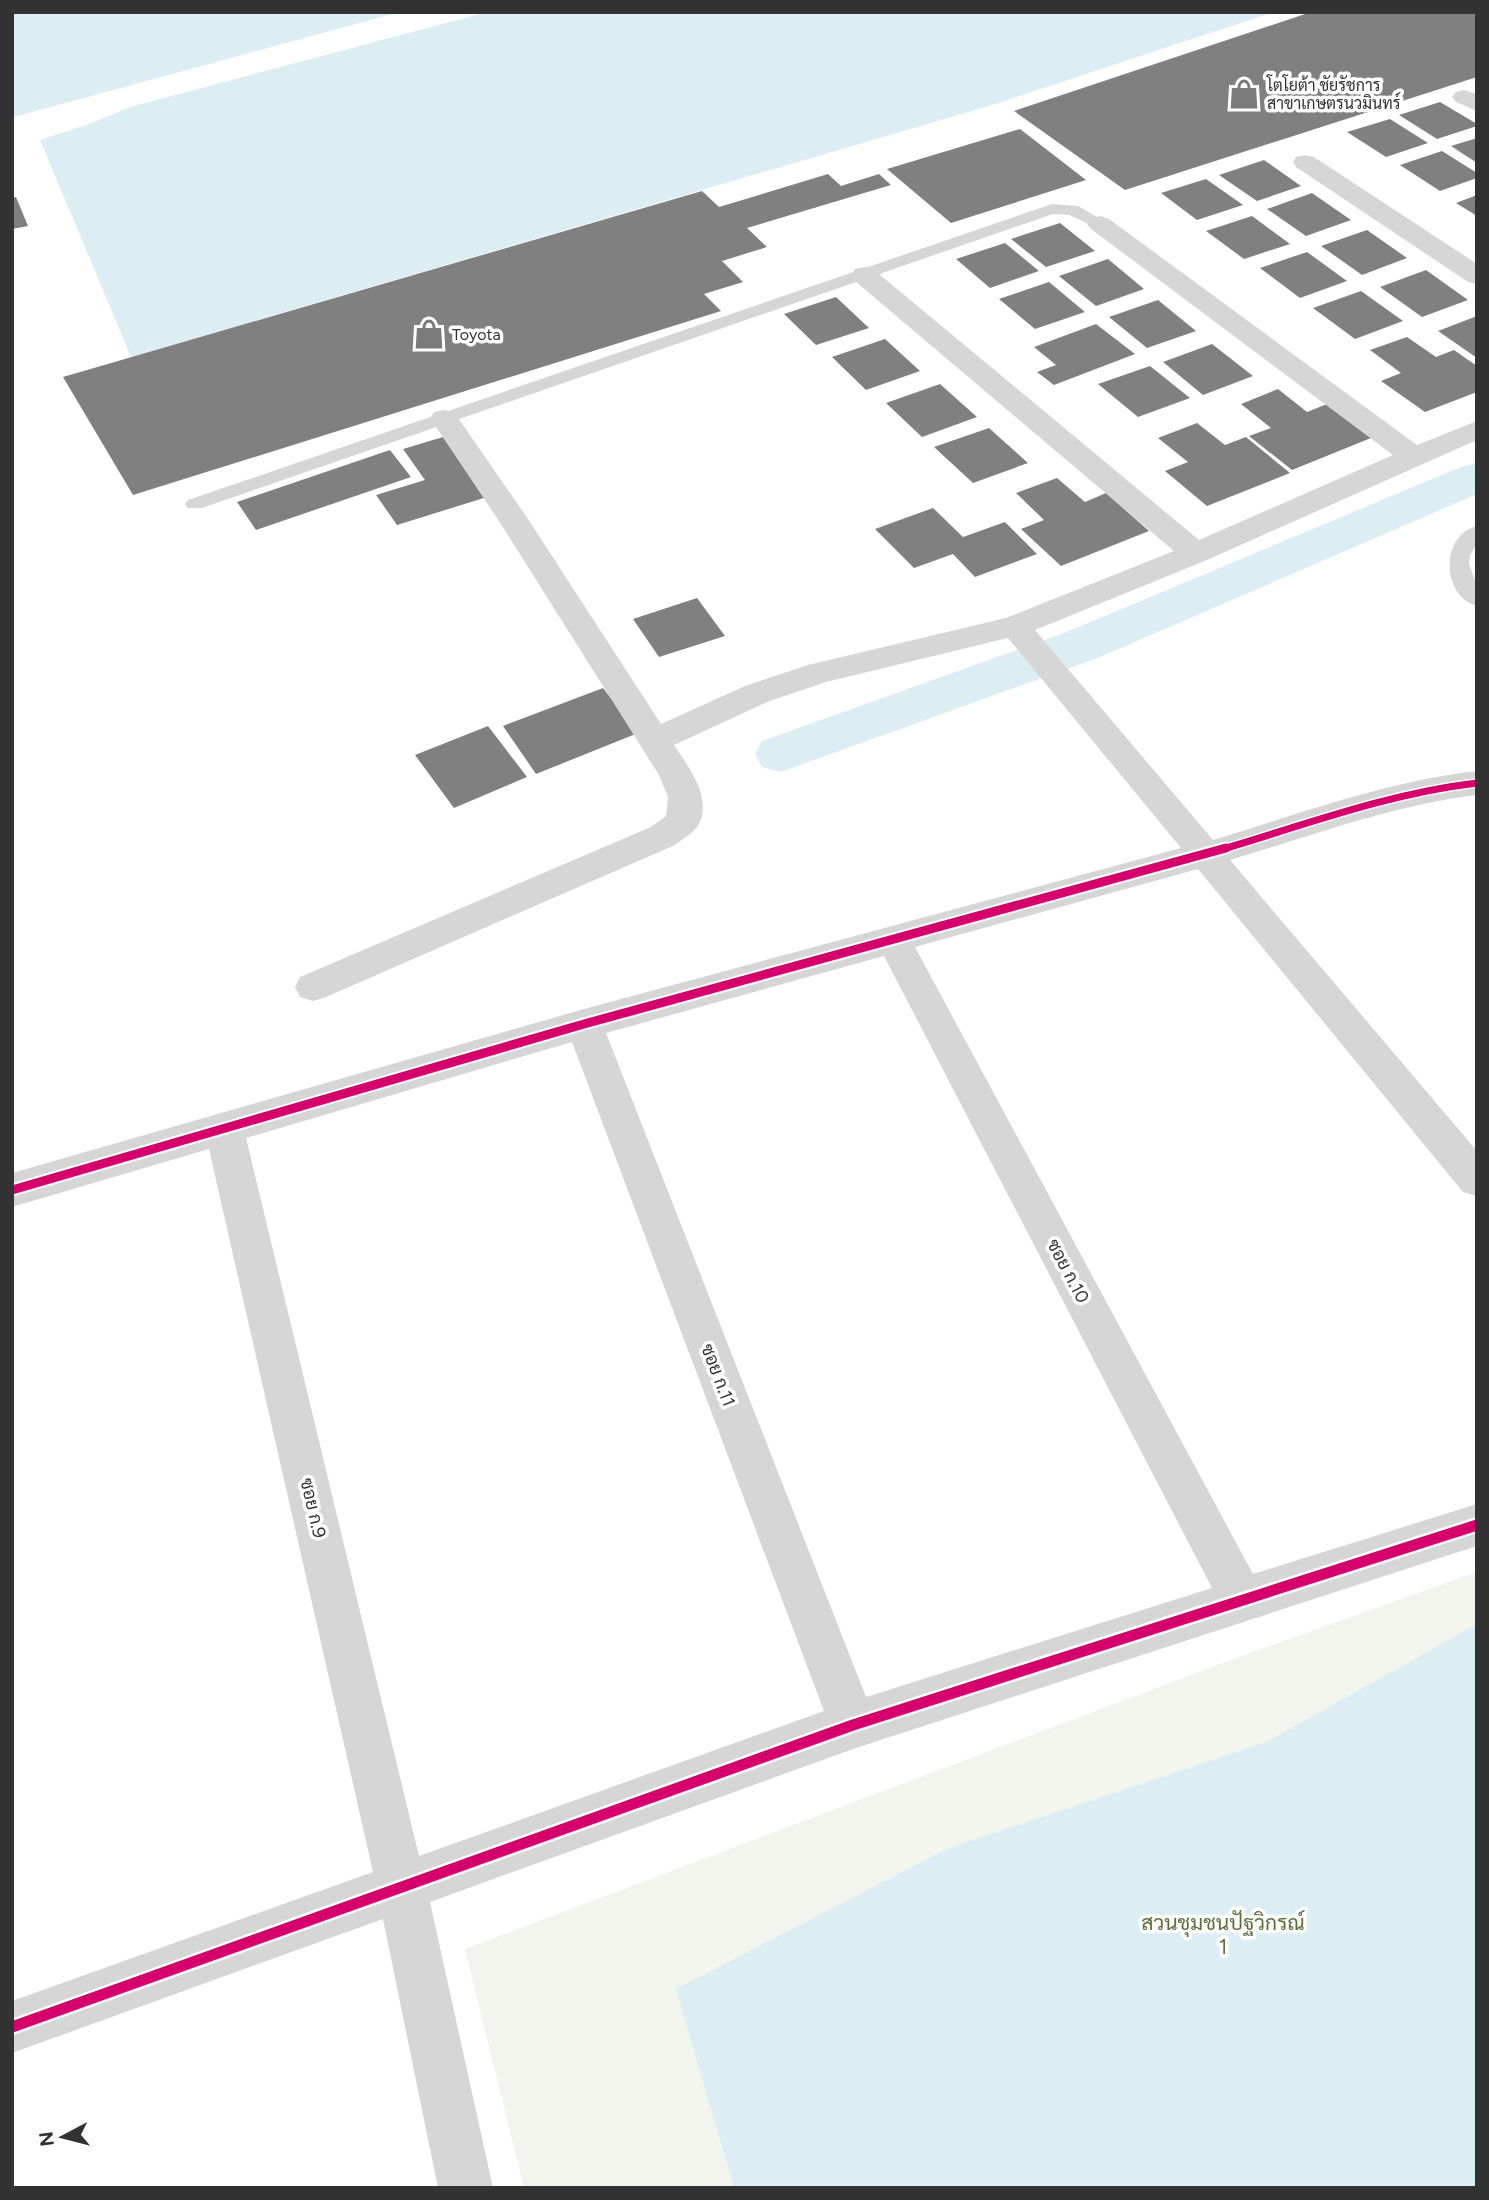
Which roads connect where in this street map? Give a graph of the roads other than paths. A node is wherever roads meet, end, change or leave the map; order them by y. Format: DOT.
graph roads {
  1 [pos="1305,162"];
  2 [pos="1100,224"];
  3 [pos="864,275"];
  4 [pos="1477,276"];
  5 [pos="444,418"];
  6 [pos="1477,429"];
  7 [pos="1413,456"];
  8 [pos="195,504"];
  9 [pos="1477,532"];
  10 [pos="1196,553"];
  11 [pos="1477,599"];
  12 [pos="1015,626"];
  13 [pos="655,740"];
  14 [pos="1477,783"];
  15 [pos="1207,854"];
  16 [pos="894,940"];
  17 [pos="313,987"];
  18 [pos="584,1024"];
  19 [pos="224,1127"];
  20 [pos="1477,1180"];
  21 [pos="12,1190"];
  22 [pos="1477,1525"];
  23 [pos="1243,1601"];
  24 [pos="853,1726"];
  25 [pos="402,1889"];
  26 [pos="12,2027"];
  27 [pos="466,2188"];
  1 -- 4 [label="street"];
  2 -- 3 [label="lane"];
  2 -- 7 [label="street"];
  3 -- 5 [label="lane"];
  3 -- 10 [label="street"];
  5 -- 8 [label="lane"];
  5 -- 13 [label="street"];
  6 -- 7 [label="street"];
  7 -- 10 [label="street"];
  9 -- 11 [label="lane"];
  10 -- 12 [label="street"];
  12 -- 13 [label="street"];
  12 -- 15 [label="street"];
  13 -- 17 [label="street"];
  14 -- 15 [label="street"];
  15 -- 16 [label="street"];
  15 -- 20 [label="street"];
  16 -- 18 [label="street"];
  16 -- 23 [label="street, ซอย ก.10"];
  18 -- 19 [label="street"];
  18 -- 24 [label="street, ซอย ก.11"];
  19 -- 21 [label="street"];
  19 -- 25 [label="street, ซอย ก.9"];
  22 -- 23 [label="street"];
  23 -- 24 [label="street"];
  24 -- 25 [label="street"];
  25 -- 26 [label="street"];
  25 -- 27 [label="street, ซอย ก.9"];
}
